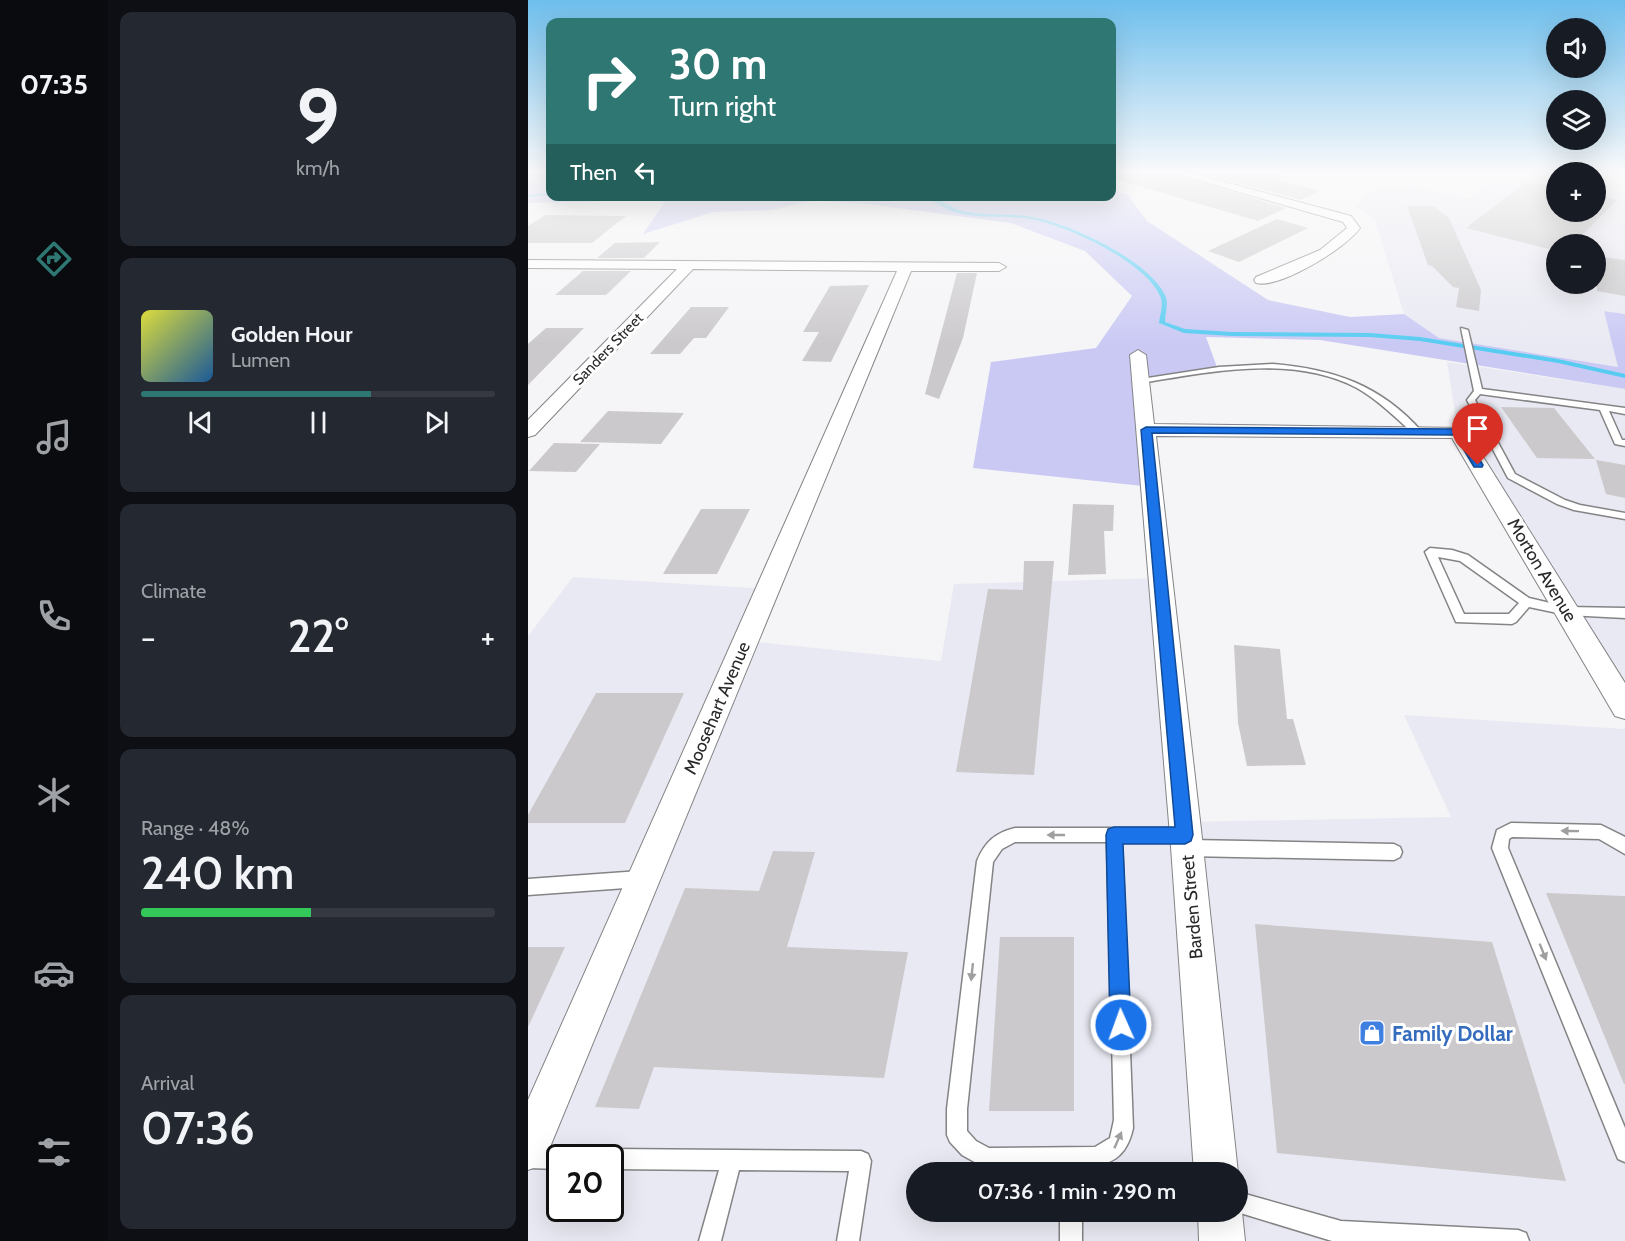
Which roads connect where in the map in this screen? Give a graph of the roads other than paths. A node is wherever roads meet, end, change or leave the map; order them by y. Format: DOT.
graph roads {
  1 [pos="1353,229"];
  2 [pos="528,264"];
  3 [pos="688,266"];
  4 [pos="906,267"];
  5 [pos="999,267"];
  6 [pos="1261,280"];
  7 [pos="1464,330"];
  8 [pos="1139,368"];
  9 [pos="1478,391"];
  10 [pos="1603,408"];
  11 [pos="1625,411"];
  12 [pos="1146,430"];
  13 [pos="528,431"];
  14 [pos="1417,432"];
  15 [pos="1625,443"];
  16 [pos="1625,516"];
  17 [pos="1526,602"];
  18 [pos="1567,611"];
  19 [pos="1625,613"];
  20 [pos="1625,707"];
  21 [pos="1114,835"];
  22 [pos="1186,841"];
  23 [pos="1625,846"];
  24 [pos="1394,852"];
  25 [pos="644,879"];
  26 [pos="528,887"];
  27 [pos="528,1149"];
  28 [pos="1625,1152"];
  29 [pos="528,1158"];
  30 [pos="546,1159"];
  31 [pos="624,1159"];
  32 [pos="732,1160"];
  33 [pos="1035,1162"];
  34 [pos="1081,1162"];
  35 [pos="1215,1162"];
  36 [pos="1248,1205"];
  37 [pos="1071,1222"];
  38 [pos="1221,1222"];
  39 [pos="1342,1236"];
  40 [pos="710,1241"];
  41 [pos="848,1241"];
  42 [pos="1071,1241"];
  43 [pos="1222,1241"];
  44 [pos="1518,1241"];
  1 -- 6 [label="street"];
  2 -- 3 [label="street"];
  3 -- 4 [label="street"];
  3 -- 13 [label="street, Sanders Street"];
  4 -- 5 [label="street"];
  4 -- 25 [label="street, Moosehart Avenue"];
  7 -- 9 [label="lane"];
  8 -- 12 [label="street, Barden Street"];
  8 -- 14 [label="lane"];
  9 -- 10 [label="lane"];
  9 -- 16 [label="lane"];
  10 -- 11 [label="lane"];
  10 -- 15 [label="lane"];
  12 -- 14 [label="street"];
  12 -- 22 [label="street, Barden Street"];
  14 -- 18 [label="street, Morton Avenue"];
  17 -- 17 [label="lane"];
  17 -- 18 [label="lane"];
  18 -- 19 [label="lane"];
  18 -- 20 [label="street, Morton Avenue"];
  21 -- 22 [label="lane"];
  21 -- 33 [label="lane, one-way"];
  34 -- 21 [label="lane, one-way"];
  22 -- 24 [label="lane"];
  22 -- 35 [label="street, Barden Street"];
  23 -- 28 [label="lane, one-way"];
  25 -- 26 [label="lane"];
  25 -- 27 [label="street, Moosehart Avenue"];
  29 -- 30 [label="lane"];
  31 -- 32 [label="lane"];
  32 -- 40 [label="lane"];
  32 -- 41 [label="lane"];
  36 -- 39 [label="lane"];
  37 -- 42 [label="lane"];
  38 -- 43 [label="street"];
  39 -- 44 [label="lane"];
}
